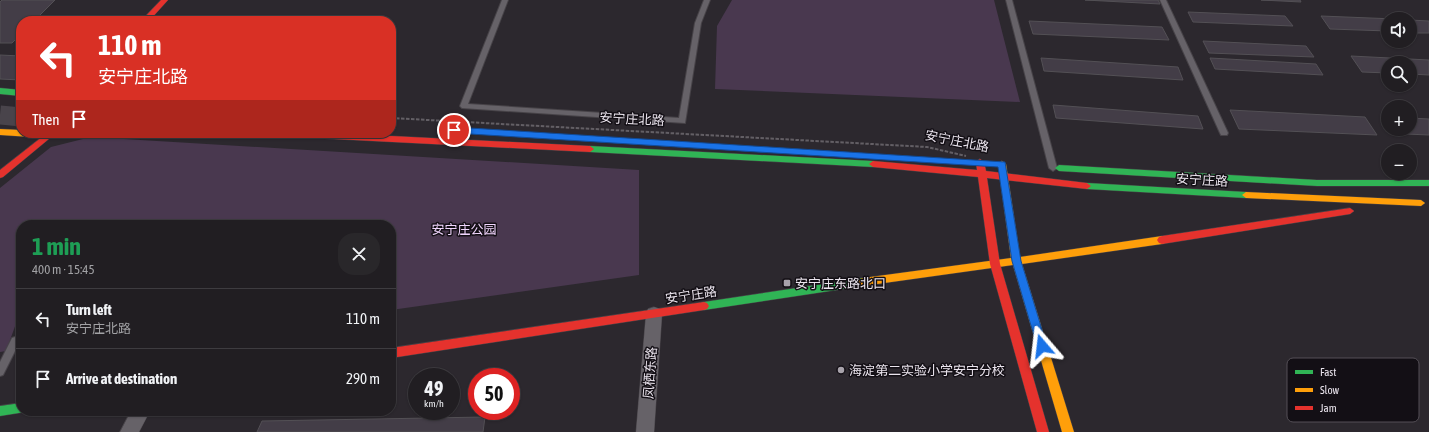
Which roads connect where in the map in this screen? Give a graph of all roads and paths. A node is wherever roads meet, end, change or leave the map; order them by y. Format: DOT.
graph roads {
  1 [pos="165,0"];
  2 [pos="505,0"];
  3 [pos="707,0"];
  4 [pos="1009,0"];
  5 [pos="1163,0"];
  6 [pos="151,16"];
  7 [pos="0,91"];
  8 [pos="16,93"];
  9 [pos="396,118"];
  10 [pos="0,132"];
  11 [pos="16,133"];
  12 [pos="1224,133"];
  13 [pos="24,138"];
  14 [pos="46,138"];
  15 [pos="374,138"];
  16 [pos="18,143"];
  17 [pos="756,148"];
  18 [pos="915,158"];
  19 [pos="988,162"];
  20 [pos="1050,167"];
  21 [pos="981,174"];
  22 [pos="0,175"];
  23 [pos="1004,176"];
  24 [pos="1429,183"];
  25 [pos="1425,203"];
  26 [pos="1016,261"];
  27 [pos="995,264"];
  28 [pos="654,314"];
  29 [pos="14,341"];
  30 [pos="396,352"];
  31 [pos="0,372"];
  32 [pos="16,409"];
  33 [pos="0,411"];
  34 [pos="138,416"];
  35 [pos="129,432"];
  36 [pos="646,432"];
  37 [pos="1043,432"];
  38 [pos="1068,432"];
  1 -- 6 [label="main road"];
  2 -- 3 [label="lane"];
  4 -- 20 [label="lane"];
  5 -- 12 [label="lane"];
  7 -- 8 [label="main road"];
  9 -- 19 [label="path, 安宁庄北路"];
  10 -- 11 [label="main road"];
  13 -- 16 [label="main road"];
  14 -- 22 [label="main road"];
  15 -- 21 [label="main road"];
  17 -- 18 [label="main road, 安宁庄北路"];
  19 -- 21 [label="main road"];
  19 -- 23 [label="main road"];
  20 -- 24 [label="main road, 安宁庄路"];
  21 -- 23 [label="main road, 安宁庄路"];
  21 -- 27 [label="main road"];
  23 -- 25 [label="main road, 安宁庄路"];
  23 -- 26 [label="main road"];
  25 -- 26 [label="main road, 安宁庄路"];
  26 -- 27 [label="main road, 安宁庄路"];
  26 -- 38 [label="main road"];
  27 -- 28 [label="main road, 安宁庄路"];
  27 -- 37 [label="main road"];
  28 -- 30 [label="main road, 安宁庄路"];
  28 -- 36 [label="street, 凤栖东路"];
  29 -- 31 [label="lane"];
  32 -- 33 [label="main road"];
  34 -- 35 [label="street"];
}
